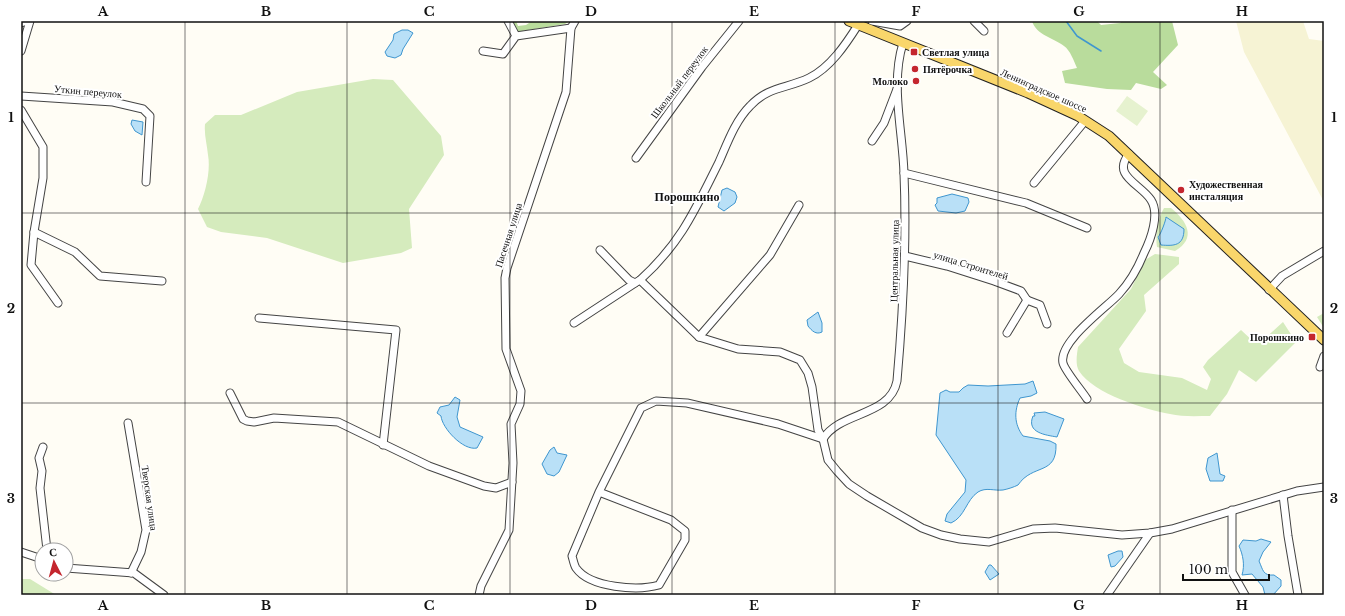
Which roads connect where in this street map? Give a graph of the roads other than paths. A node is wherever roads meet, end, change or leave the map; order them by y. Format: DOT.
graph roads {
  1 [pos="29,21"];
  2 [pos="508,21"];
  3 [pos="575,21"];
  4 [pos="739,21"];
  5 [pos="872,21"];
  6 [pos="907,21"];
  7 [pos="974,21"];
  8 [pos="854,22"];
  9 [pos="21,23"];
  10 [pos="571,28"];
  11 [pos="984,31"];
  12 [pos="516,36"];
  13 [pos="902,43"];
  14 [pos="21,51"];
  15 [pos="483,51"];
  16 [pos="898,87"];
  17 [pos="21,96"];
  18 [pos="21,110"];
  19 [pos="1085,121"];
  20 [pos="872,141"];
  21 [pos="1129,154"];
  22 [pos="636,158"];
  23 [pos="904,173"];
  24 [pos="146,182"];
  25 [pos="1034,183"];
  26 [pos="799,205"];
  27 [pos="1087,228"];
  28 [pos="34,232"];
  29 [pos="600,250"];
  30 [pos="1324,251"];
  31 [pos="905,256"];
  32 [pos="162,281"];
  33 [pos="637,281"];
  34 [pos="1269,290"];
  35 [pos="1027,300"];
  36 [pos="58,303"];
  37 [pos="259,318"];
  38 [pos="574,323"];
  39 [pos="1047,324"];
  40 [pos="1007,333"];
  41 [pos="699,337"];
  42 [pos="1324,340"];
  43 [pos="1324,357"];
  44 [pos="1320,367"];
  45 [pos="230,393"];
  46 [pos="1087,399"];
  47 [pos="128,423"];
  48 [pos="823,439"];
  49 [pos="383,445"];
  50 [pos="43,447"];
  51 [pos="512,482"];
  52 [pos="1324,487"];
  53 [pos="599,492"];
  54 [pos="1284,495"];
  55 [pos="1232,510"];
  56 [pos="1150,533"];
  57 [pos="46,542"];
  58 [pos="21,552"];
  59 [pos="34,556"];
  60 [pos="74,569"];
  61 [pos="131,573"];
  62 [pos="164,595"];
  63 [pos="479,595"];
  64 [pos="1107,595"];
  65 [pos="1245,595"];
  66 [pos="1298,595"];
  1 -- 9 [label="street"];
  1 -- 14 [label="street"];
  2 -- 12 [label="street"];
  3 -- 10 [label="street, Пасечная улица"];
  4 -- 22 [label="street, Школьный переулок"];
  5 -- 6 [label="street"];
  7 -- 11 [label="street"];
  8 -- 13 [label="main road, Ленинградское шоссе"];
  8 -- 33 [label="street"];
  10 -- 12 [label="street"];
  10 -- 51 [label="street, Пасечная улица"];
  12 -- 15 [label="street"];
  13 -- 16 [label="street, Центральная улица"];
  13 -- 19 [label="main road, Ленинградское шоссе"];
  16 -- 20 [label="street"];
  16 -- 23 [label="street, Центральная улица"];
  17 -- 24 [label="street, Уткин переулок"];
  18 -- 28 [label="street"];
  19 -- 21 [label="main road, Ленинградское шоссе"];
  19 -- 25 [label="street"];
  21 -- 34 [label="main road, Ленинградское шоссе"];
  21 -- 46 [label="street"];
  23 -- 27 [label="street"];
  23 -- 31 [label="street, Центральная улица"];
  26 -- 41 [label="street"];
  28 -- 32 [label="street"];
  28 -- 36 [label="street"];
  29 -- 33 [label="street"];
  30 -- 34 [label="street"];
  31 -- 35 [label="street, улица Строителей"];
  31 -- 48 [label="street, Центральная улица"];
  33 -- 38 [label="street"];
  33 -- 41 [label="street"];
  34 -- 42 [label="main road, Ленинградское шоссе"];
  35 -- 39 [label="street, улица Строителей"];
  35 -- 40 [label="street"];
  37 -- 49 [label="street"];
  41 -- 48 [label="street"];
  43 -- 44 [label="street"];
  45 -- 49 [label="street"];
  47 -- 61 [label="street, Тверская улица"];
  48 -- 53 [label="street"];
  48 -- 56 [label="street"];
  49 -- 51 [label="street"];
  50 -- 57 [label="street"];
  51 -- 63 [label="street, Пасечная улица"];
  52 -- 54 [label="street"];
  53 -- 53 [label="street"];
  54 -- 55 [label="street"];
  54 -- 66 [label="street"];
  55 -- 56 [label="street"];
  55 -- 65 [label="street"];
  56 -- 64 [label="street"];
  58 -- 59 [label="street"];
  60 -- 61 [label="street"];
  61 -- 62 [label="street"];
}
